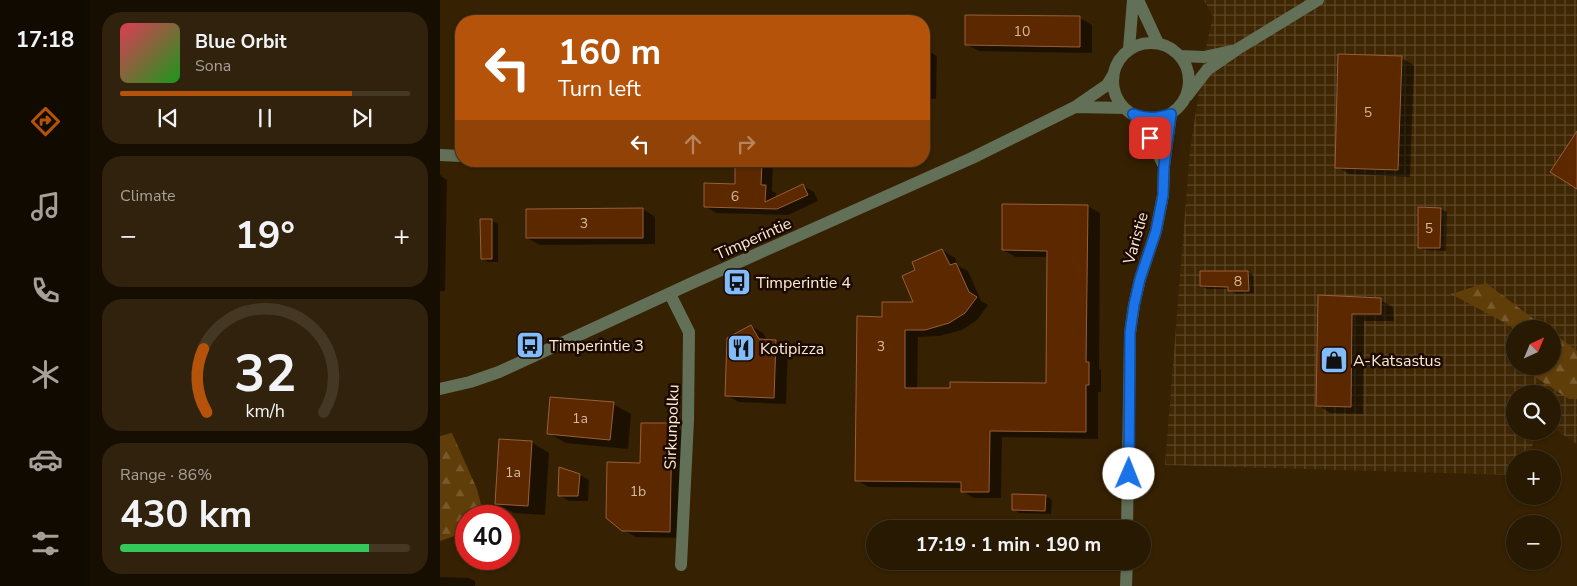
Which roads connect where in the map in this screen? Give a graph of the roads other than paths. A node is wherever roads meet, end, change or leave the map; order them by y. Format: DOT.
graph roads {
  1 [pos="1133,0"];
  2 [pos="1138,0"];
  3 [pos="1318,0"];
  4 [pos="1158,44"];
  5 [pos="1129,49"];
  6 [pos="1236,50"];
  7 [pos="1180,56"];
  8 [pos="1113,75"];
  9 [pos="1184,100"];
  10 [pos="1075,107"];
  11 [pos="1128,111"];
  12 [pos="1171,114"];
  13 [pos="440,156"];
  14 [pos="455,156"];
  15 [pos="1164,166"];
  16 [pos="670,294"];
  17 [pos="440,389"];
  18 [pos="1127,520"];
  19 [pos="681,565"];
  20 [pos="1127,570"];
  21 [pos="1126,586"];
  1 -- 5 [label="street"];
  2 -- 4 [label="street"];
  3 -- 6 [label="street"];
  4 -- 5 [label="street"];
  4 -- 7 [label="street"];
  5 -- 8 [label="street"];
  6 -- 7 [label="street"];
  6 -- 9 [label="street"];
  7 -- 9 [label="street"];
  8 -- 10 [label="street, Timperintie"];
  8 -- 11 [label="street"];
  9 -- 12 [label="street"];
  10 -- 11 [label="street, Timperintie"];
  10 -- 16 [label="street, Timperintie"];
  11 -- 12 [label="street"];
  11 -- 15 [label="street, Varistie"];
  12 -- 15 [label="street, Varistie"];
  13 -- 14 [label="street"];
  15 -- 18 [label="street, Varistie"];
  16 -- 17 [label="street, Timperintie"];
  16 -- 19 [label="street, Sirkunpolku"];
  20 -- 21 [label="street"];
}
